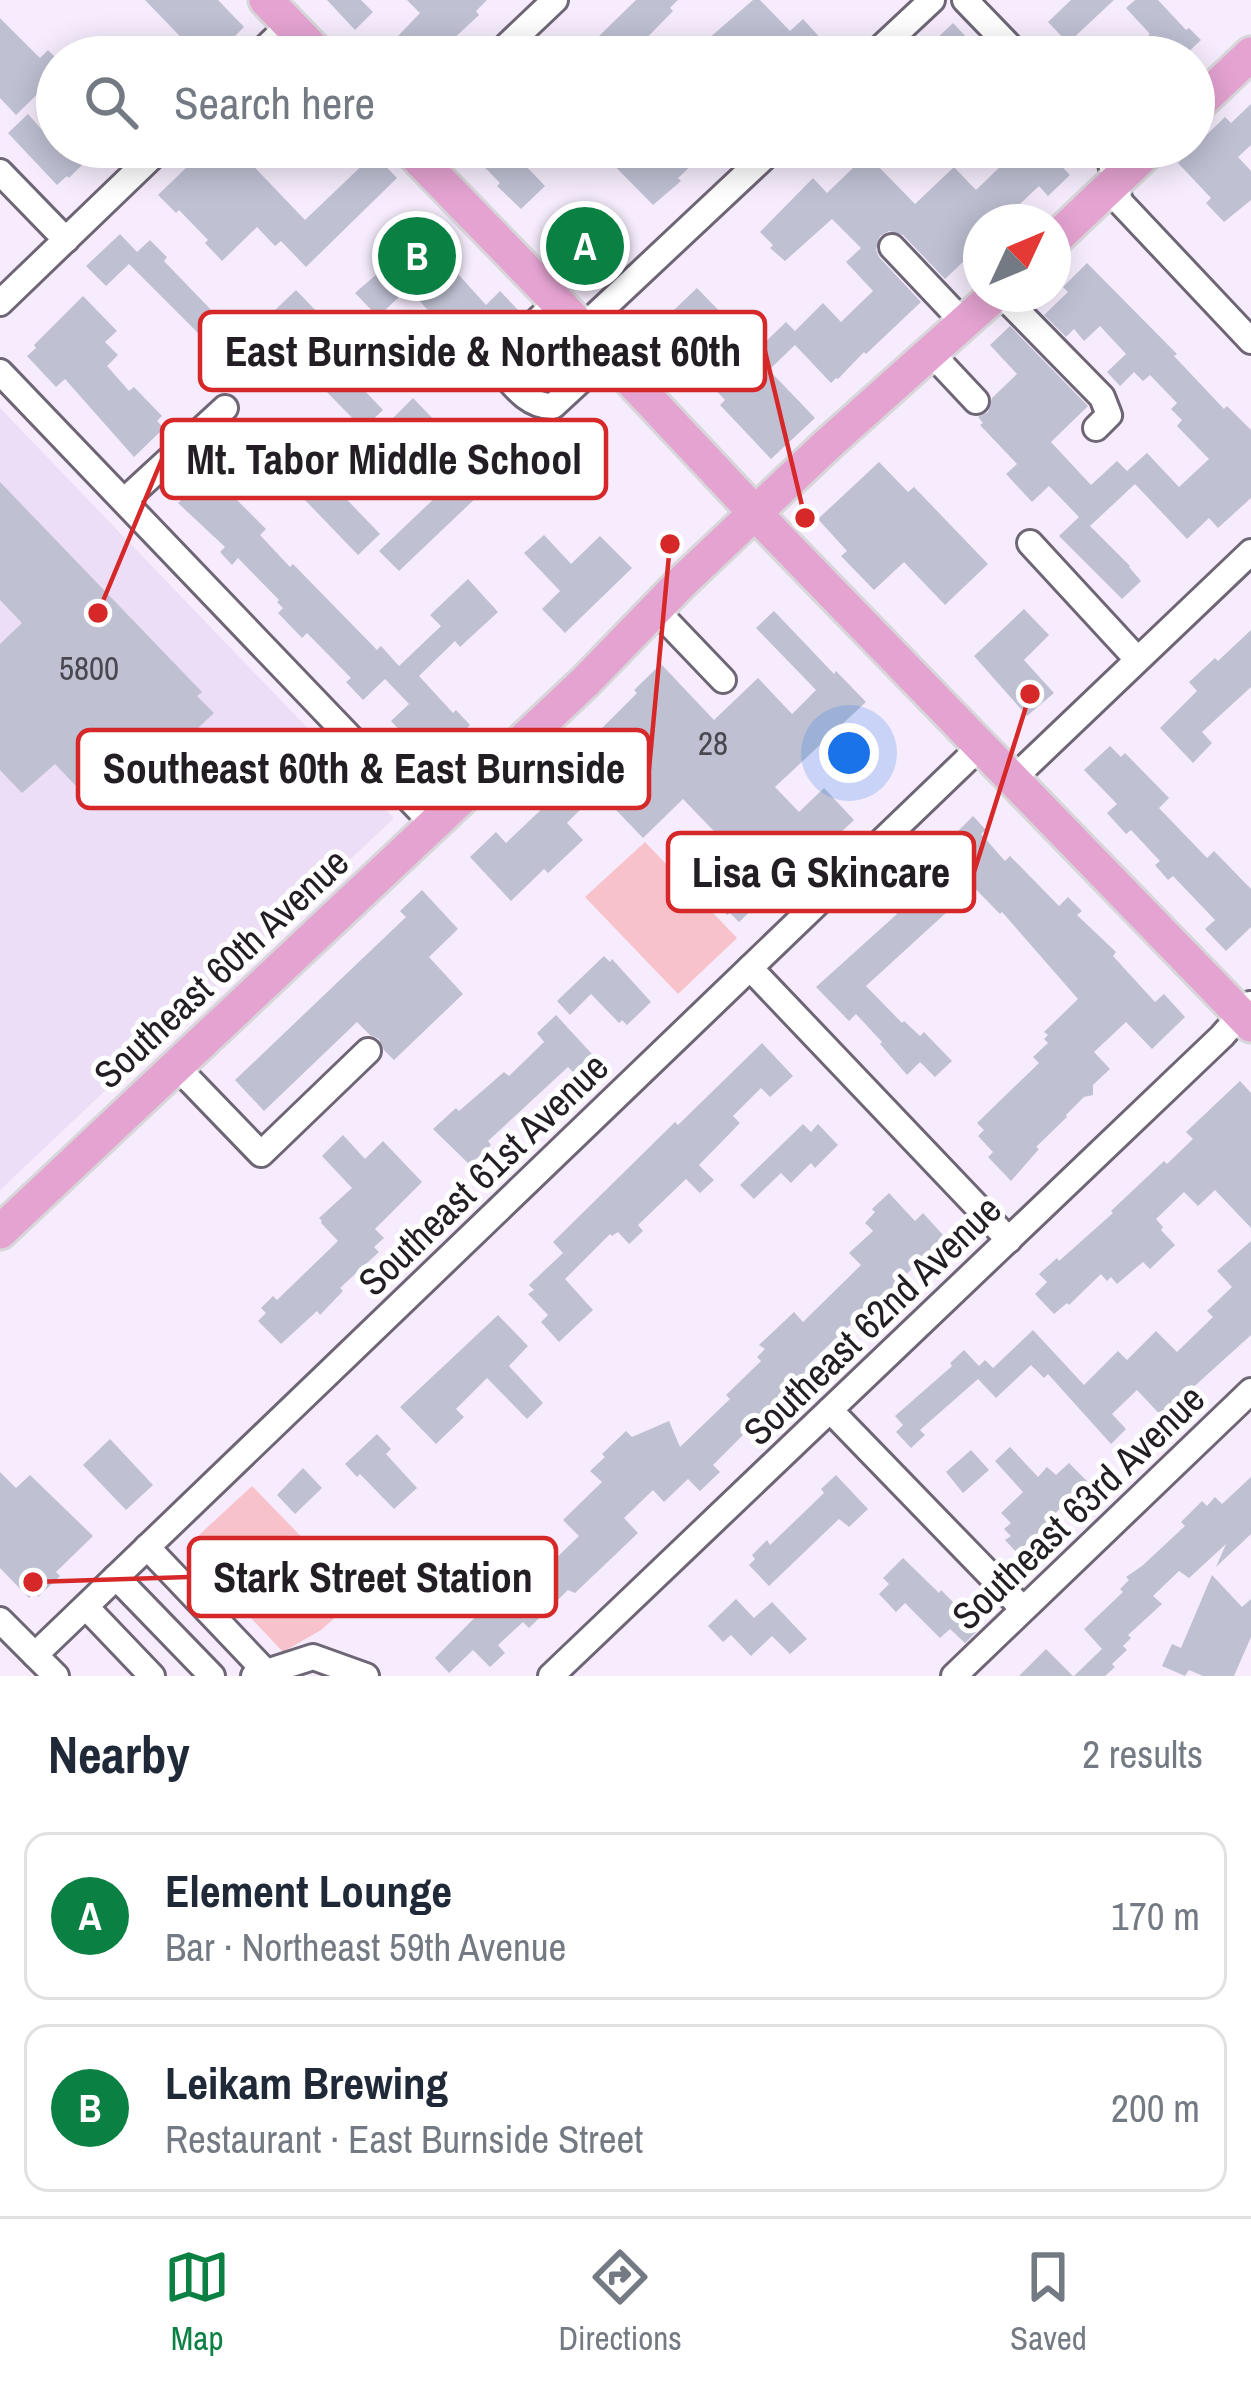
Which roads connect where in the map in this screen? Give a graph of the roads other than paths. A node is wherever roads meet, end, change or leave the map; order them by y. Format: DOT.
graph roads {
  1 [pos="555,0"];
  2 [pos="932,0"];
  3 [pos="965,0"];
  4 [pos="278,12"];
  5 [pos="301,36"];
  6 [pos="517,36"];
  7 [pos="893,36"];
  8 [pos="1000,36"];
  9 [pos="1251,54"];
  10 [pos="1215,88"];
  11 [pos="140,168"];
  12 [pos="427,168"];
  13 [pos="753,168"];
  14 [pos="1113,168"];
  15 [pos="1130,168"];
  16 [pos="0,172"];
  17 [pos="1116,181"];
  18 [pos="1071,224"];
  19 [pos="66,240"];
  20 [pos="892,247"];
  21 [pos="557,302"];
  22 [pos="0,303"];
  23 [pos="977,312"];
  24 [pos="1016,312"];
  25 [pos="964,323"];
  26 [pos="582,328"];
  27 [pos="1251,341"];
  28 [pos="931,353"];
  29 [pos="607,356"];
  30 [pos="0,373"];
  31 [pos="976,401"];
  32 [pos="225,408"];
  33 [pos="1096,428"];
  34 [pos="125,500"];
  35 [pos="756,513"];
  36 [pos="1030,543"];
  37 [pos="1251,551"];
  38 [pos="656,610"];
  39 [pos="1138,659"];
  40 [pos="723,680"];
  41 [pos="982,745"];
  42 [pos="1014,778"];
  43 [pos="434,825"];
  44 [pos="750,968"];
  45 [pos="1248,1014"];
  46 [pos="368,1052"];
  47 [pos="178,1067"];
  48 [pos="0,1232"];
  49 [pos="1009,1240"];
  50 [pos="1251,1390"];
  51 [pos="830,1410"];
  52 [pos="147,1546"];
  53 [pos="116,1577"];
  54 [pos="86,1607"];
  55 [pos="1023,1610"];
  56 [pos="5,1634"];
  57 [pos="35,1655"];
  58 [pos="260,1674"];
  59 [pos="56,1676"];
  60 [pos="152,1676"];
  61 [pos="212,1676"];
  62 [pos="366,1676"];
  63 [pos="551,1676"];
  64 [pos="954,1676"];
  1 -- 6 [label="street"];
  2 -- 7 [label="street"];
  3 -- 8 [label="street"];
  4 -- 5 [label="main road"];
  9 -- 10 [label="main road"];
  11 -- 19 [label="street"];
  12 -- 21 [label="main road"];
  13 -- 26 [label="street"];
  14 -- 17 [label="street"];
  15 -- 17 [label="main road"];
  16 -- 19 [label="street"];
  17 -- 18 [label="main road"];
  17 -- 27 [label="street"];
  19 -- 22 [label="street"];
  20 -- 25 [label="street"];
  21 -- 26 [label="main road"];
  21 -- 29 [label="street"];
  23 -- 25 [label="main road, Southeast 60th Avenue"];
  24 -- 33 [label="street"];
  25 -- 28 [label="main road, Southeast 60th Avenue"];
  26 -- 29 [label="main road"];
  28 -- 31 [label="street"];
  28 -- 35 [label="main road, Southeast 60th Avenue"];
  29 -- 35 [label="main road"];
  30 -- 34 [label="street"];
  32 -- 34 [label="street"];
  34 -- 43 [label="street"];
  35 -- 38 [label="main road, Southeast 60th Avenue"];
  35 -- 41 [label="main road"];
  36 -- 39 [label="street"];
  37 -- 39 [label="street"];
  38 -- 40 [label="street"];
  38 -- 43 [label="main road, Southeast 60th Avenue"];
  39 -- 42 [label="street"];
  41 -- 42 [label="main road"];
  41 -- 44 [label="street, Southeast 61st Avenue"];
  42 -- 45 [label="main road"];
  43 -- 47 [label="main road, Southeast 60th Avenue"];
  44 -- 49 [label="street"];
  44 -- 52 [label="street, Southeast 61st Avenue"];
  45 -- 49 [label="street, Southeast 62nd Avenue"];
  46 -- 47 [label="street"];
  47 -- 48 [label="main road, Southeast 60th Avenue"];
  49 -- 51 [label="street, Southeast 62nd Avenue"];
  50 -- 55 [label="street, Southeast 63rd Avenue"];
  51 -- 55 [label="street"];
  51 -- 63 [label="street, Southeast 62nd Avenue"];
  52 -- 53 [label="street, Southeast 61st Avenue"];
  52 -- 58 [label="street"];
  53 -- 54 [label="street, Southeast 61st Avenue"];
  53 -- 61 [label="street"];
  54 -- 57 [label="street, Southeast 61st Avenue"];
  54 -- 60 [label="street"];
  55 -- 64 [label="street, Southeast 63rd Avenue"];
  56 -- 57 [label="street"];
  57 -- 59 [label="street"];
  58 -- 62 [label="street"];
}
